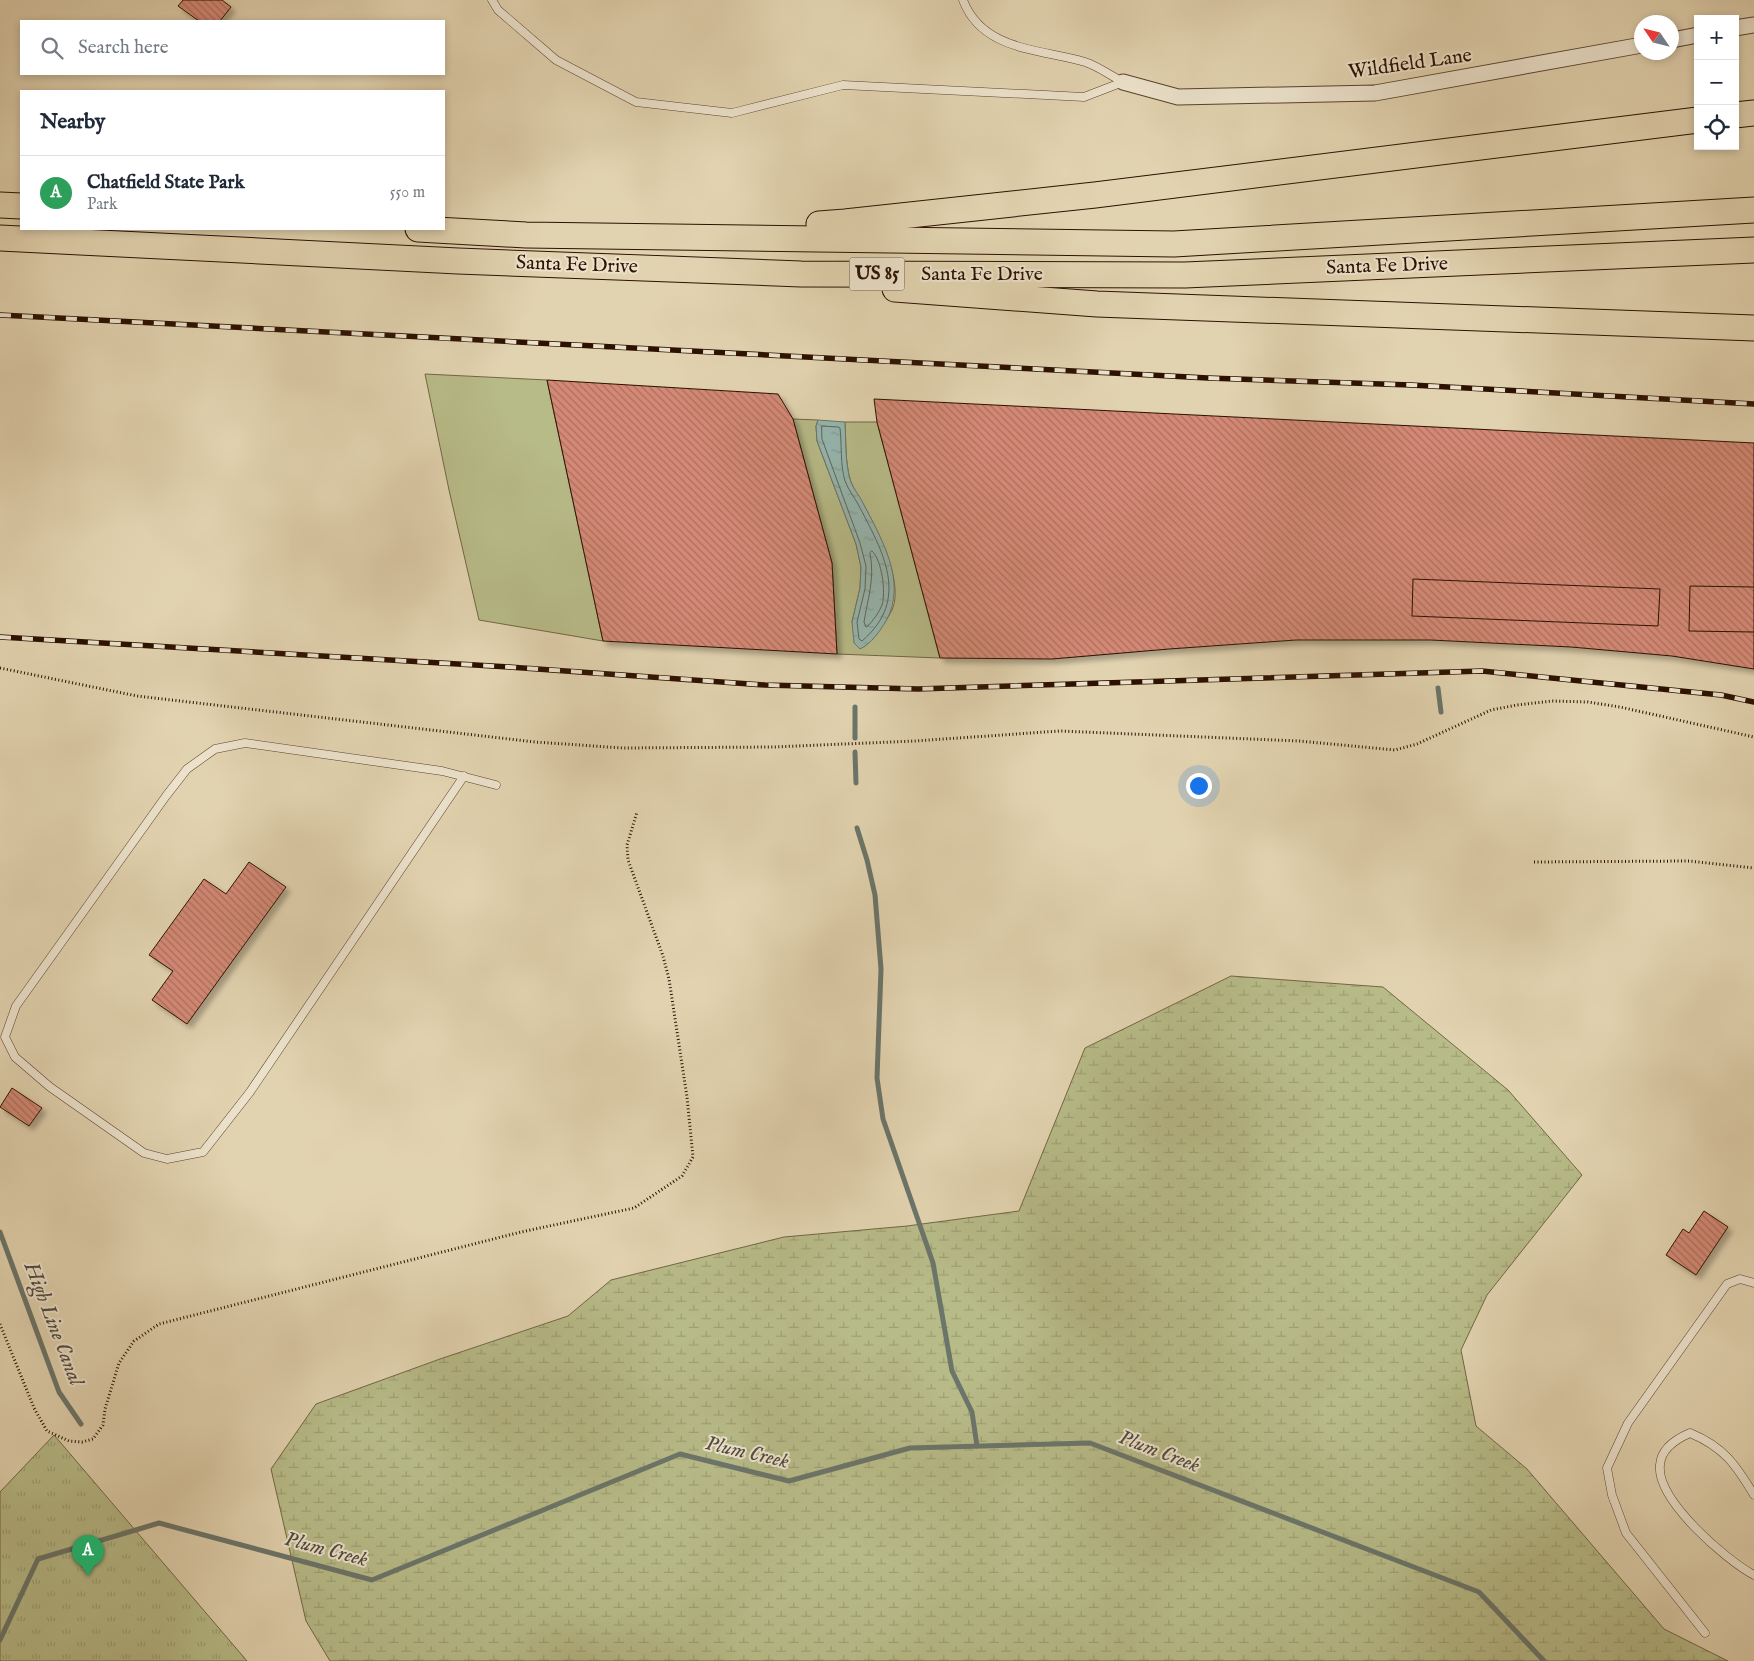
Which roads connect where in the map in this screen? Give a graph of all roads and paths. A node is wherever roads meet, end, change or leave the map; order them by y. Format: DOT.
graph roads {
  1 [pos="492,0"];
  2 [pos="963,0"];
  3 [pos="1754,25"];
  4 [pos="1739,27"];
  5 [pos="1694,36"];
  6 [pos="1679,39"];
  7 [pos="1634,46"];
  8 [pos="1123,82"];
  9 [pos="1754,113"];
  10 [pos="1739,115"];
  11 [pos="1694,120"];
  12 [pos="0,205"];
  13 [pos="20,206"];
  14 [pos="1754,210"];
  15 [pos="436,230"];
  16 [pos="526,235"];
  17 [pos="0,238"];
  18 [pos="1754,250"];
  19 [pos="716,271"];
  20 [pos="1754,328"];
  21 [pos="0,668"];
  22 [pos="1754,736"];
  23 [pos="464,776"];
  24 [pos="496,785"];
  25 [pos="637,812"];
  26 [pos="1534,862"];
  27 [pos="1754,868"];
  28 [pos="1754,1283"];
  29 [pos="0,1324"];
  30 [pos="1754,1495"];
  31 [pos="1754,1575"];
  32 [pos="1705,1633"];
  1 -- 8 [label="lane"];
  2 -- 8 [label="lane"];
  3 -- 4 [label="street"];
  5 -- 6 [label="street"];
  7 -- 8 [label="street, Wildfield Lane"];
  9 -- 10 [label="highway"];
  11 -- 16 [label="highway"];
  12 -- 13 [label="highway"];
  14 -- 16 [label="highway, Santa Fe Drive / US 85"];
  15 -- 16 [label="highway, Santa Fe Drive / US 85"];
  17 -- 19 [label="highway, Santa Fe Drive / US 85"];
  18 -- 19 [label="highway, Santa Fe Drive / US 85"];
  19 -- 20 [label="highway"];
  21 -- 22 [label="path"];
  23 -- 23 [label="lane"];
  23 -- 24 [label="lane"];
  25 -- 29 [label="path"];
  26 -- 27 [label="path"];
  28 -- 32 [label="lane"];
  30 -- 31 [label="lane"];
}
